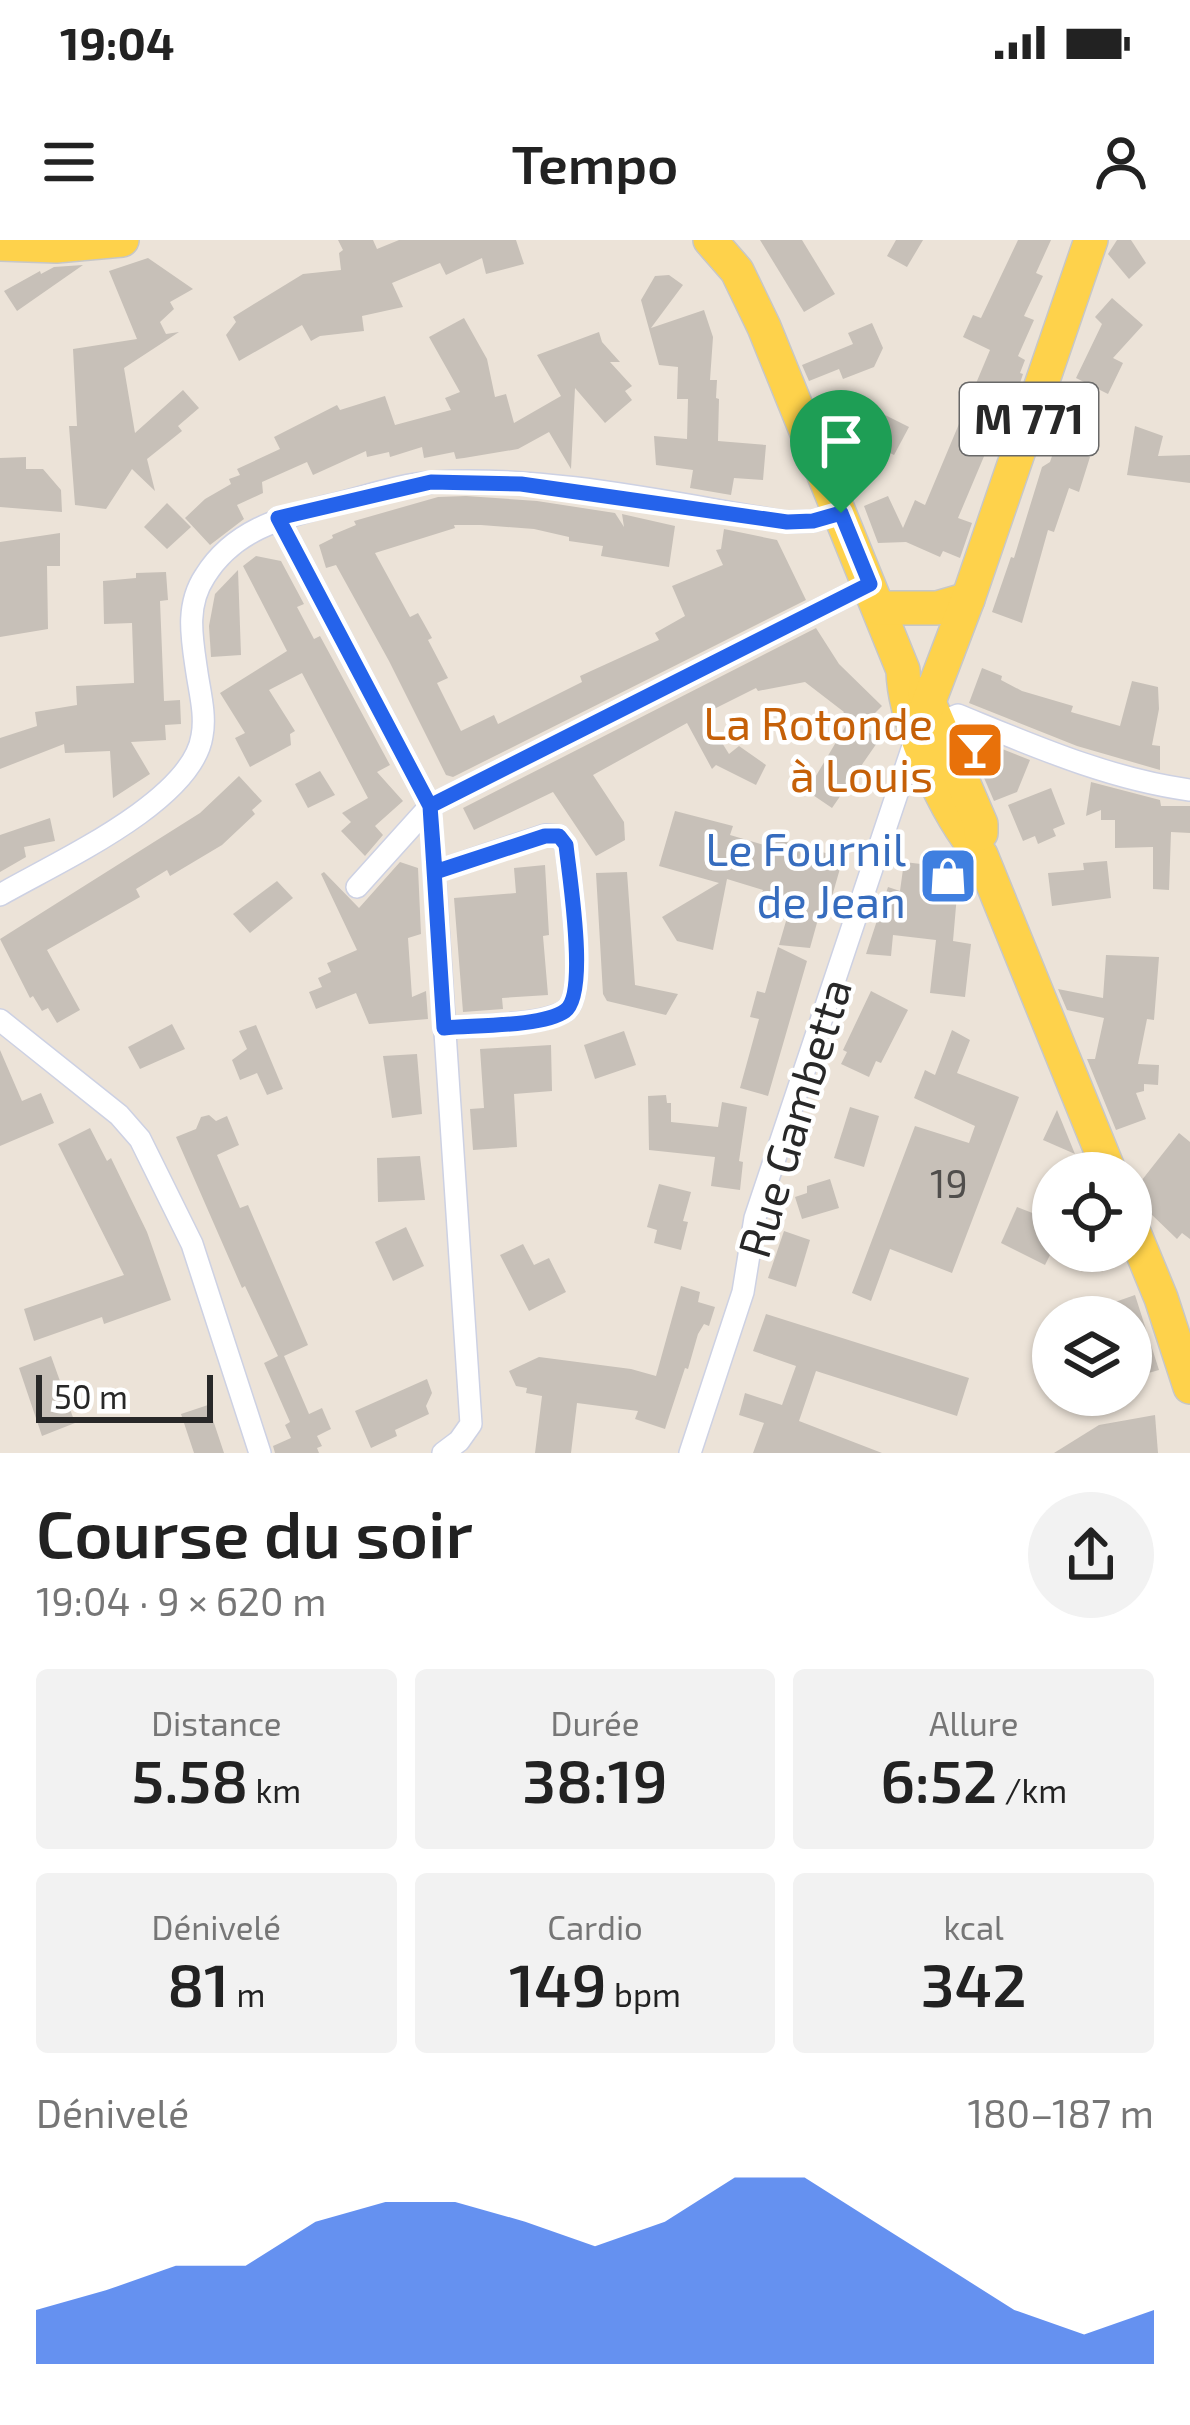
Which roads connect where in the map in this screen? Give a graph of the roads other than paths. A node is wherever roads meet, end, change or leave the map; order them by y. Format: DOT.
graph roads {
  1 [pos="122,240"];
  2 [pos="710,240"];
  3 [pos="1091,240"];
  4 [pos="4,242"];
  5 [pos="841,513"];
  6 [pos="278,518"];
  7 [pos="874,596"];
  8 [pos="968,599"];
  9 [pos="929,718"];
  10 [pos="937,778"];
  11 [pos="901,783"];
  12 [pos="1190,790"];
  13 [pos="430,806"];
  14 [pos="981,855"];
  15 [pos="435,872"];
  16 [pos="357,886"];
  17 [pos="0,895"];
  18 [pos="0,1020"];
  19 [pos="444,1028"];
  20 [pos="1101,1152"];
  21 [pos="1150,1272"];
  22 [pos="1190,1387"];
  23 [pos="260,1453"];
  24 [pos="443,1453"];
  25 [pos="690,1453"];
  1 -- 4 [label="main road"];
  2 -- 5 [label="main road"];
  3 -- 8 [label="main road, M 771"];
  5 -- 6 [label="street"];
  5 -- 7 [label="main road"];
  6 -- 13 [label="street"];
  6 -- 17 [label="street"];
  7 -- 8 [label="main road"];
  7 -- 9 [label="main road"];
  7 -- 13 [label="street"];
  8 -- 9 [label="main road, M 771"];
  9 -- 10 [label="main road"];
  9 -- 11 [label="street, Rue Gambetta"];
  9 -- 12 [label="street"];
  9 -- 14 [label="main road"];
  10 -- 11 [label="street"];
  10 -- 14 [label="main road"];
  11 -- 25 [label="street, Rue Gambetta"];
  13 -- 15 [label="street"];
  13 -- 16 [label="street"];
  14 -- 20 [label="main road"];
  15 -- 19 [label="street"];
  15 -- 19 [label="street"];
  18 -- 23 [label="street"];
  19 -- 24 [label="street"];
  21 -- 22 [label="main road"];
}
